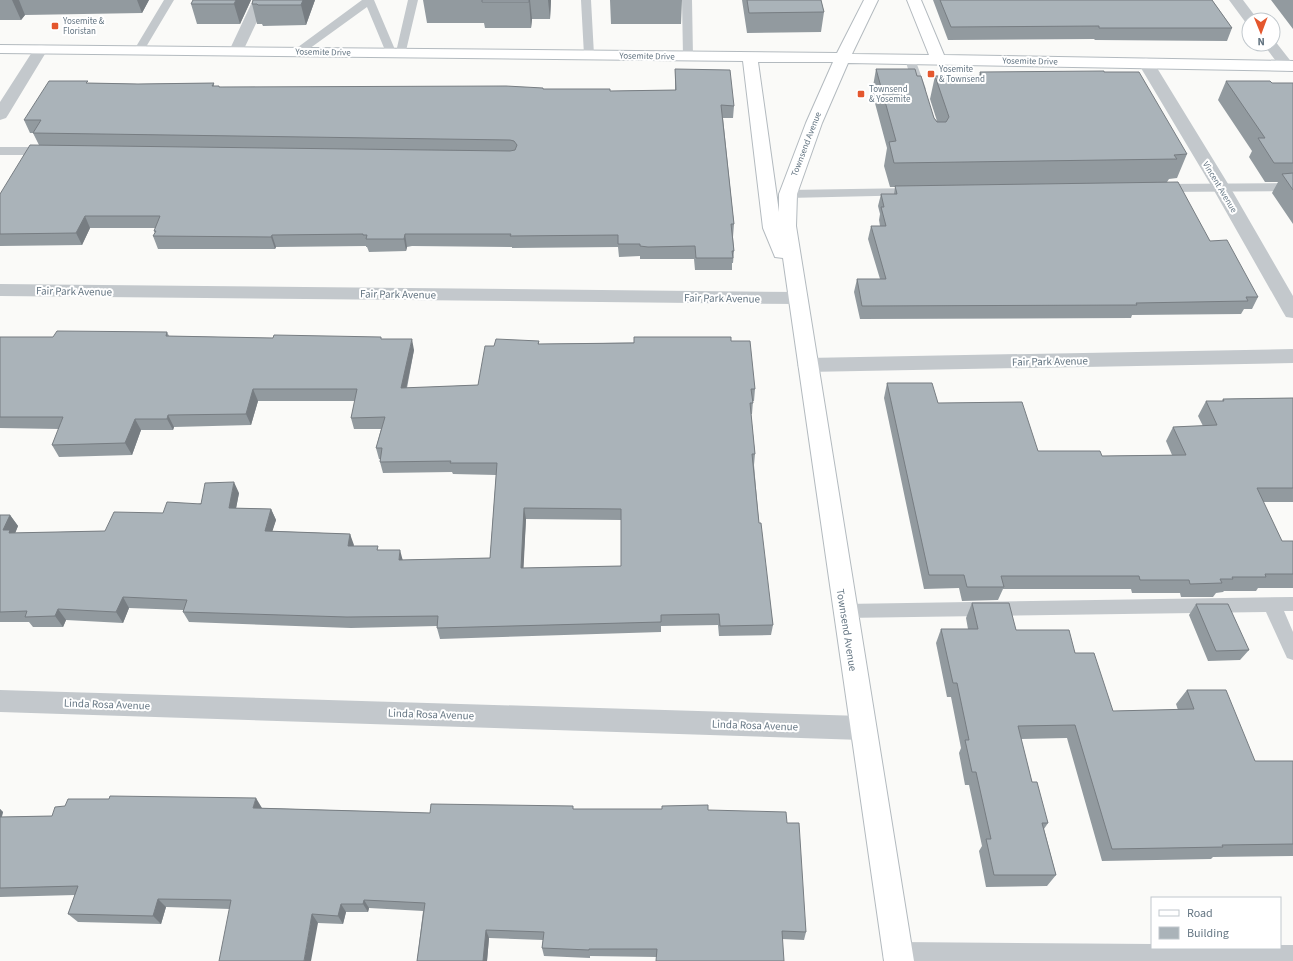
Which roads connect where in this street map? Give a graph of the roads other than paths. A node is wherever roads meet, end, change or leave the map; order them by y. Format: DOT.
graph roads {
  1 [pos="169,0"];
  2 [pos="260,0"];
  3 [pos="369,0"];
  4 [pos="414,0"];
  5 [pos="586,0"];
  6 [pos="687,0"];
  7 [pos="871,0"];
  8 [pos="914,0"];
  9 [pos="1236,0"];
  10 [pos="1245,12"];
  11 [pos="0,49"];
  12 [pos="41,49"];
  13 [pos="138,50"];
  14 [pos="236,51"];
  15 [pos="298,52"];
  16 [pos="1277,52"];
  17 [pos="396,53"];
  18 [pos="589,55"];
  19 [pos="688,57"];
  20 [pos="750,57"];
  21 [pos="842,58"];
  22 [pos="910,59"];
  23 [pos="938,60"];
  24 [pos="1146,63"];
  25 [pos="1290,66"];
  26 [pos="923,100"];
  27 [pos="0,115"];
  28 [pos="0,151"];
  29 [pos="56,152"];
  30 [pos="1221,187"];
  31 [pos="1293,187"];
  32 [pos="1150,188"];
  33 [pos="930,192"];
  34 [pos="788,194"];
  35 [pos="0,290"];
  36 [pos="797,298"];
  37 [pos="1293,312"];
  38 [pos="1293,356"];
  39 [pos="807,365"];
  40 [pos="1293,604"];
  41 [pos="1272,605"];
  42 [pos="844,611"];
  43 [pos="1293,652"];
  44 [pos="0,701"];
  45 [pos="862,728"];
  46 [pos="898,959"];
  47 [pos="1293,960"];
  1 -- 13 [label="lane"];
  2 -- 14 [label="street"];
  3 -- 15 [label="lane"];
  3 -- 17 [label="lane"];
  4 -- 17 [label="lane"];
  5 -- 18 [label="lane"];
  6 -- 19 [label="lane"];
  7 -- 21 [label="street, Townsend Avenue"];
  8 -- 23 [label="street"];
  9 -- 10 [label="street"];
  11 -- 12 [label="street, Yosemite Drive"];
  12 -- 13 [label="street, Yosemite Drive"];
  12 -- 27 [label="street"];
  13 -- 14 [label="street, Yosemite Drive"];
  14 -- 15 [label="street, Yosemite Drive"];
  15 -- 17 [label="street, Yosemite Drive"];
  16 -- 25 [label="street"];
  17 -- 18 [label="street, Yosemite Drive"];
  18 -- 19 [label="street, Yosemite Drive"];
  19 -- 20 [label="street, Yosemite Drive"];
  20 -- 21 [label="street, Yosemite Drive"];
  20 -- 36 [label="street, Townsend Avenue"];
  21 -- 22 [label="street, Yosemite Drive"];
  21 -- 34 [label="street, Townsend Avenue"];
  22 -- 23 [label="street, Yosemite Drive"];
  22 -- 26 [label="lane"];
  23 -- 24 [label="street, Yosemite Drive"];
  24 -- 25 [label="street, Yosemite Drive"];
  24 -- 30 [label="street, Vincent Avenue"];
  28 -- 29 [label="lane"];
  30 -- 31 [label="lane"];
  30 -- 32 [label="lane"];
  30 -- 37 [label="street, Vincent Avenue"];
  33 -- 34 [label="lane"];
  34 -- 36 [label="street, Townsend Avenue"];
  35 -- 36 [label="street, Fair Park Avenue"];
  36 -- 39 [label="street, Townsend Avenue"];
  38 -- 39 [label="street, Fair Park Avenue"];
  39 -- 42 [label="street, Townsend Avenue"];
  40 -- 41 [label="lane"];
  41 -- 42 [label="lane"];
  41 -- 43 [label="lane"];
  42 -- 45 [label="street, Townsend Avenue"];
  44 -- 45 [label="street, Linda Rosa Avenue"];
  45 -- 46 [label="street, Townsend Avenue"];
  46 -- 47 [label="street"];
}
